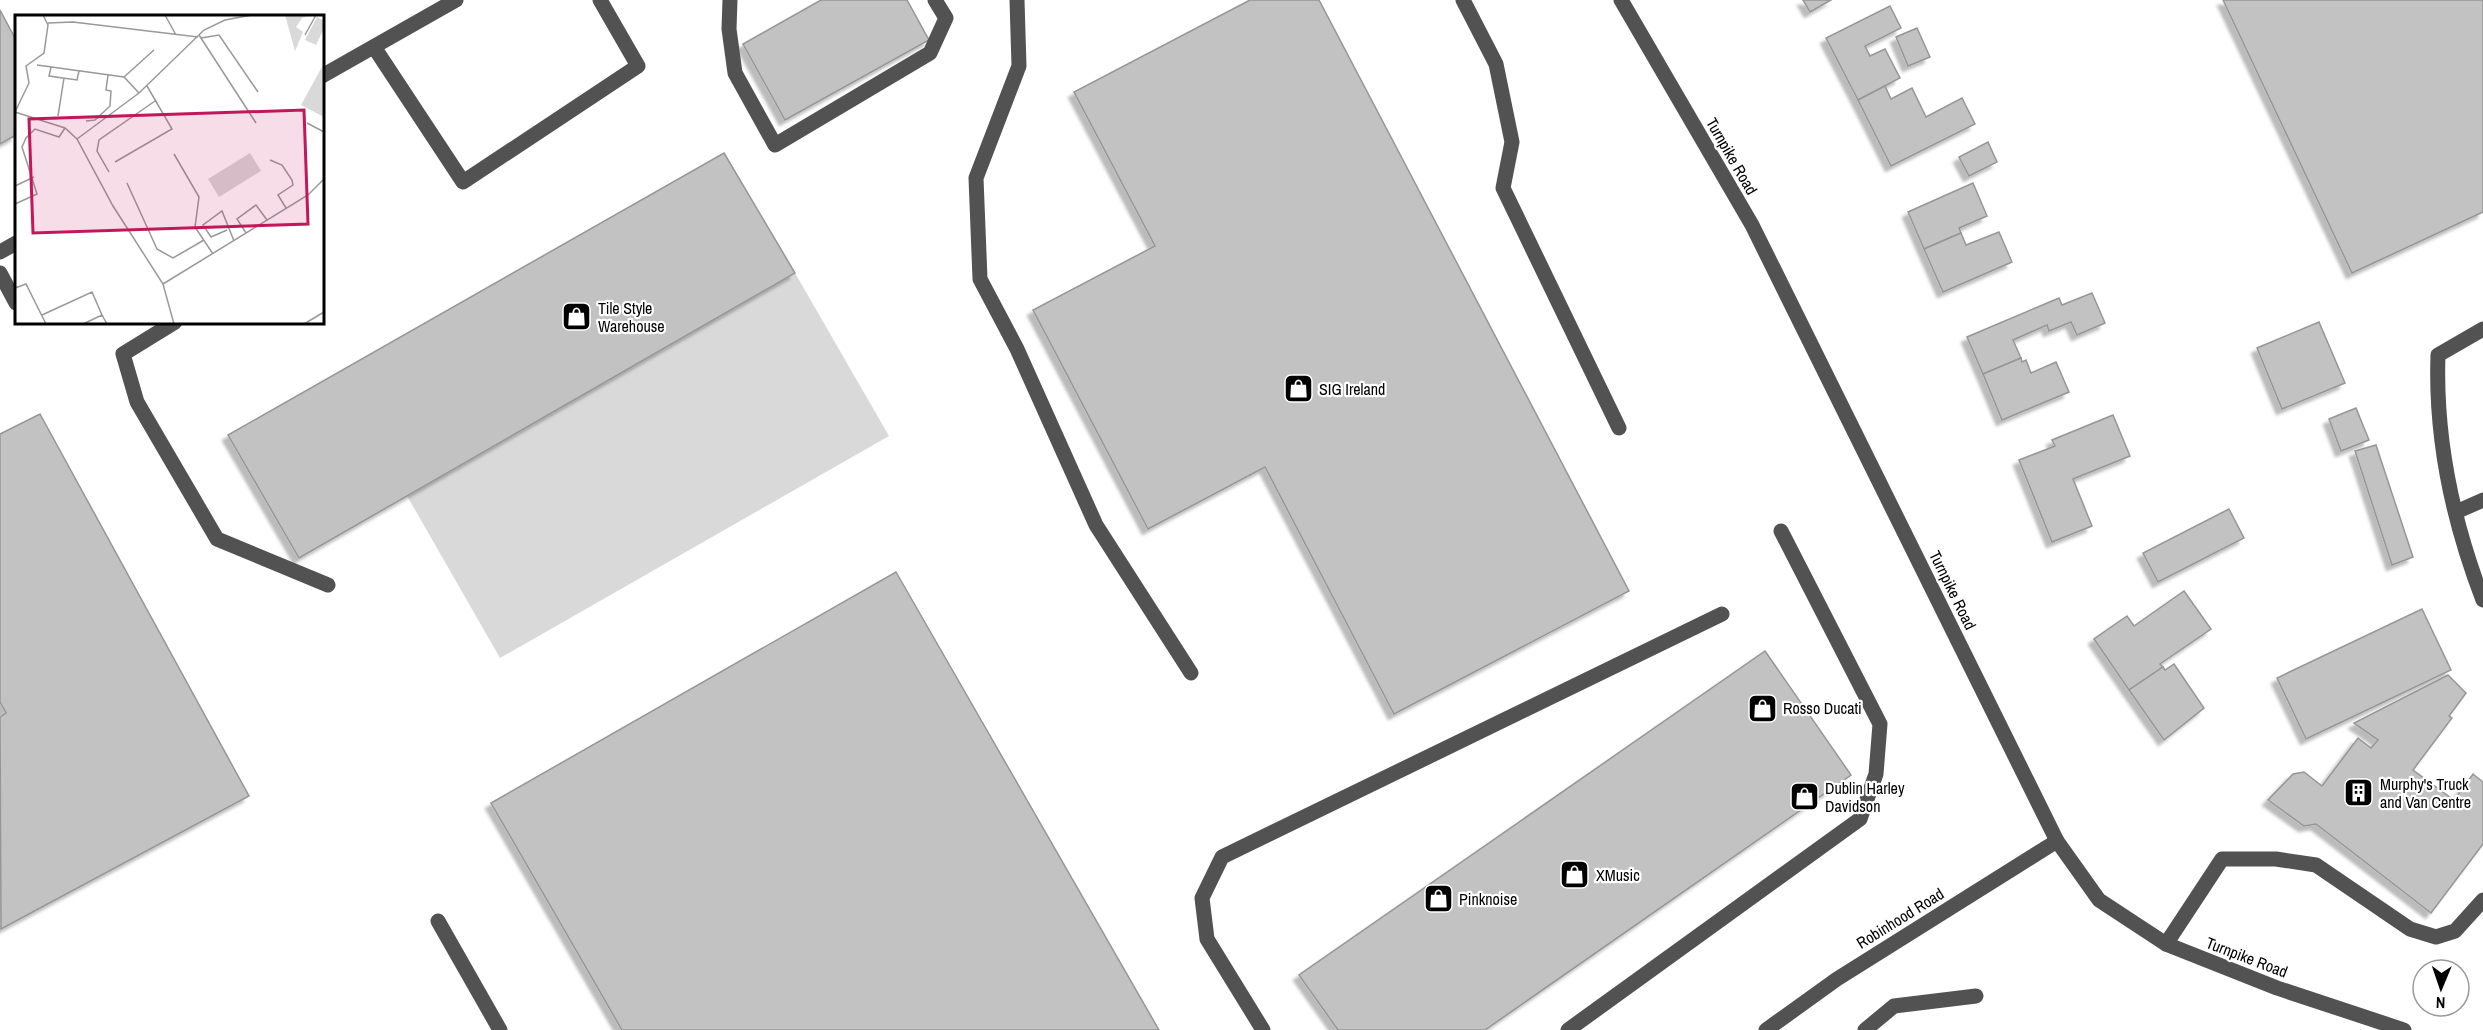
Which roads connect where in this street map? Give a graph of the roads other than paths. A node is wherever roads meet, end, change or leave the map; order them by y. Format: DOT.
graph roads {
  1 [pos="456,0"];
  2 [pos="600,0"];
  3 [pos="730,0"];
  4 [pos="935,0"];
  5 [pos="1017,0"];
  6 [pos="1463,0"];
  7 [pos="1621,0"];
  8 [pos="374,47"];
  9 [pos="324,75"];
  10 [pos="15,244"];
  11 [pos="0,252"];
  12 [pos="0,273"];
  13 [pos="15,301"];
  14 [pos="172,324"];
  15 [pos="2483,329"];
  16 [pos="1619,428"];
  17 [pos="2483,500"];
  18 [pos="2456,512"];
  19 [pos="1781,531"];
  20 [pos="328,585"];
  21 [pos="2483,600"];
  22 [pos="1722,614"];
  23 [pos="1191,674"];
  24 [pos="2057,841"];
  25 [pos="2483,900"];
  26 [pos="438,921"];
  27 [pos="2166,944"];
  28 [pos="1976,996"];
  29 [pos="500,1030"];
  30 [pos="1263,1030"];
  31 [pos="1568,1030"];
  32 [pos="1766,1030"];
  33 [pos="1865,1030"];
  34 [pos="2404,1030"];
  1 -- 8 [label="street"];
  2 -- 8 [label="street"];
  3 -- 4 [label="street"];
  5 -- 23 [label="street"];
  6 -- 16 [label="street"];
  7 -- 24 [label="street, Turnpike Road"];
  8 -- 9 [label="street"];
  10 -- 11 [label="street"];
  12 -- 13 [label="street"];
  14 -- 20 [label="street"];
  15 -- 18 [label="street"];
  17 -- 18 [label="street"];
  18 -- 21 [label="street"];
  19 -- 31 [label="street"];
  22 -- 30 [label="street"];
  24 -- 27 [label="street, Turnpike Road"];
  24 -- 32 [label="street, Robinhood Road"];
  25 -- 27 [label="street"];
  26 -- 29 [label="street"];
  27 -- 34 [label="street, Turnpike Road"];
  28 -- 33 [label="street"];
}
